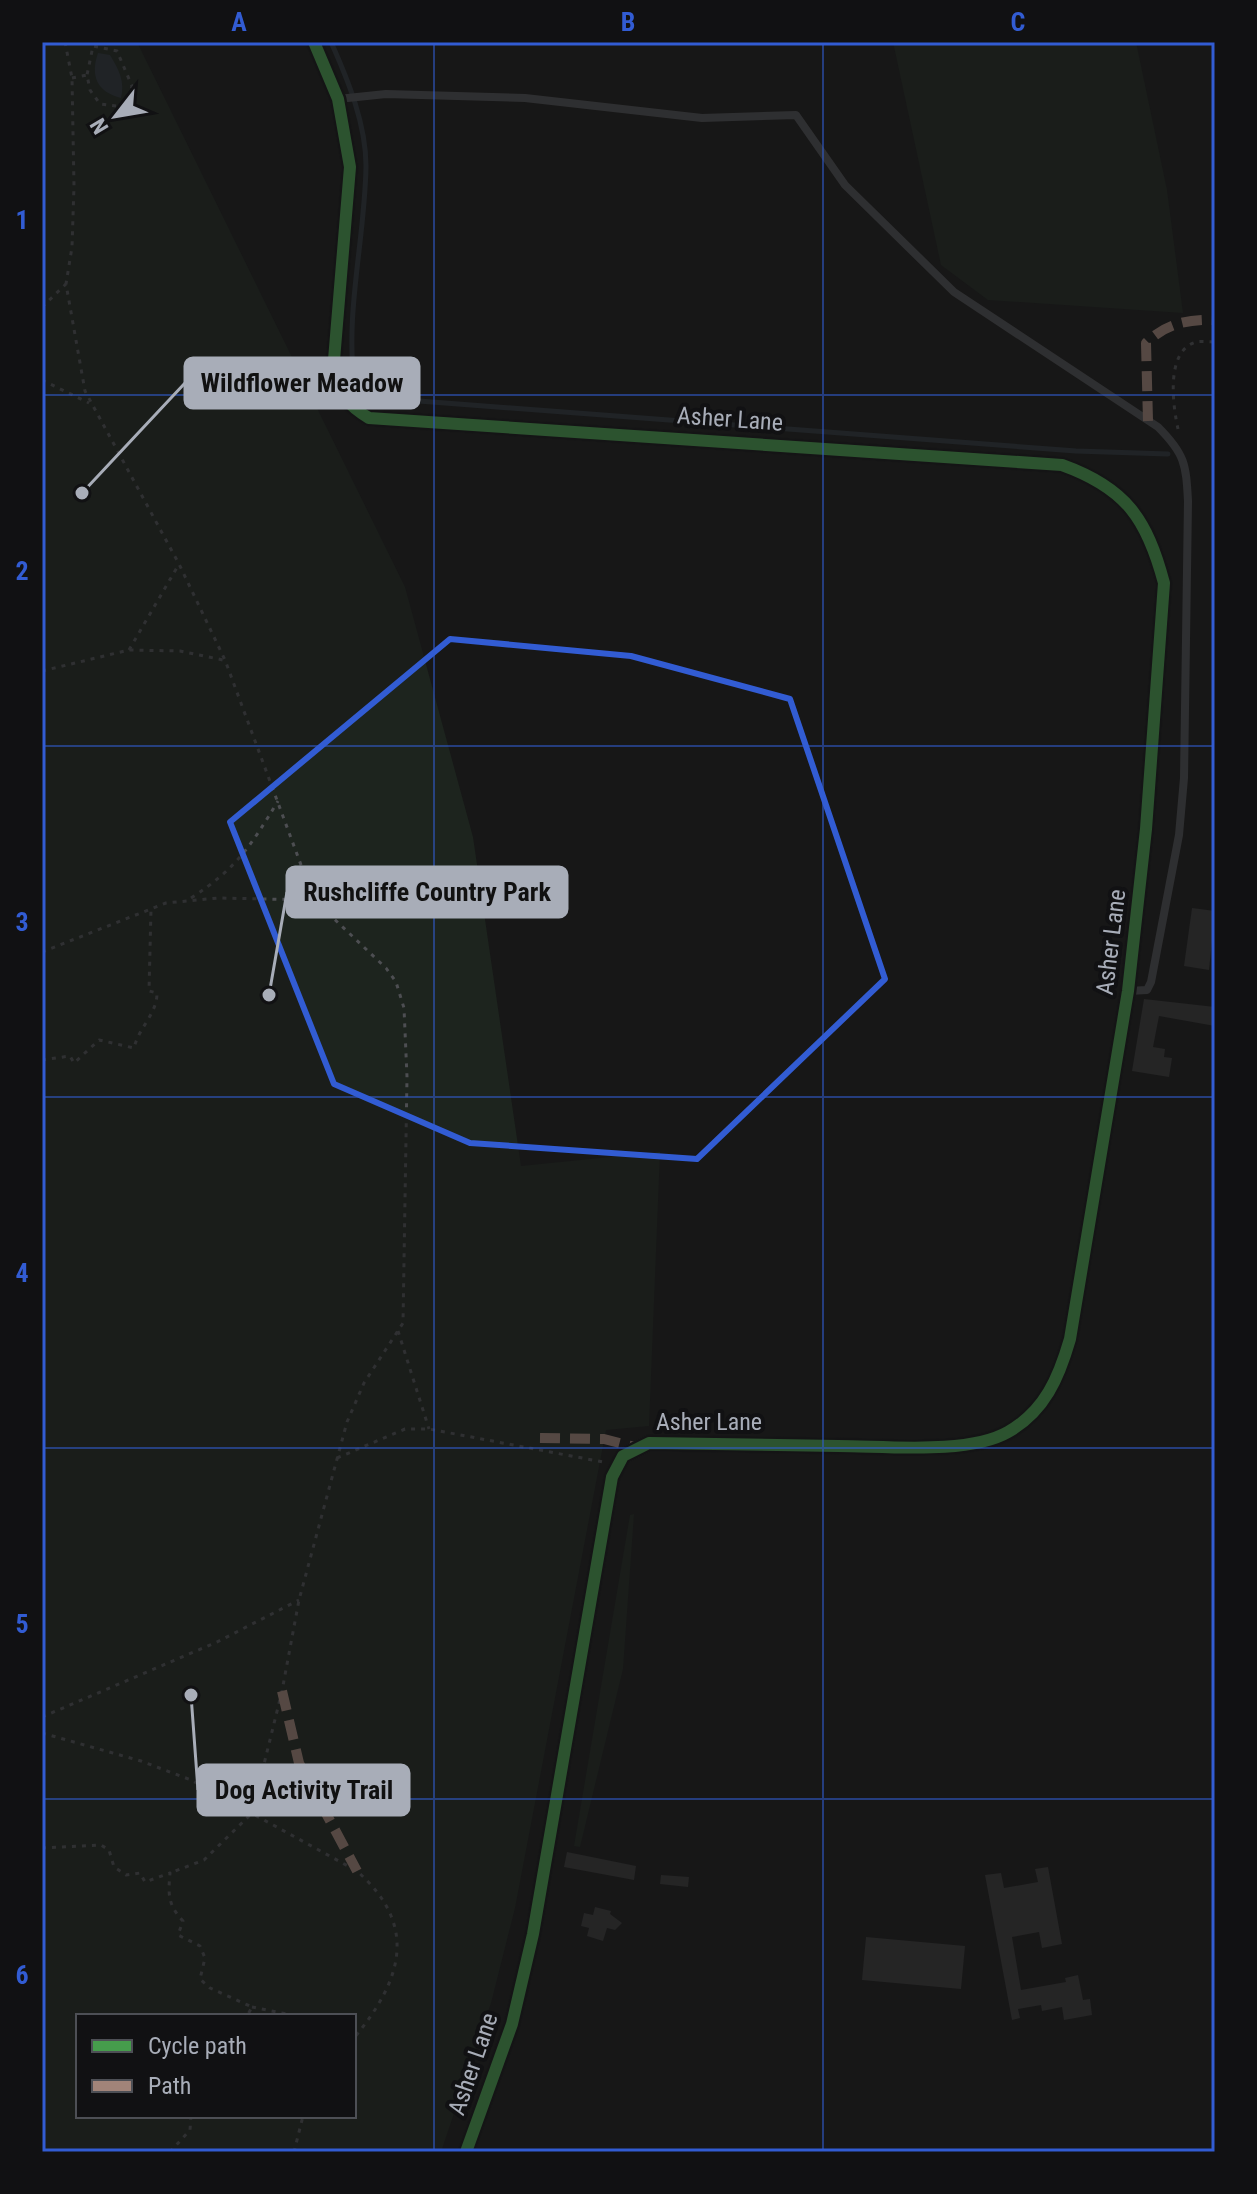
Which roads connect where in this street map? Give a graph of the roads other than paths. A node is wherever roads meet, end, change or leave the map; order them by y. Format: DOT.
graph roads {
  1 [pos="314,42"];
  2 [pos="338,99"];
  3 [pos="1128,991"];
  4 [pos="466,2152"];
  1 -- 2 [label="street, Asher Lane"];
  2 -- 3 [label="lane"];
  2 -- 3 [label="street, Asher Lane"];
  3 -- 4 [label="street, Asher Lane"];
}
